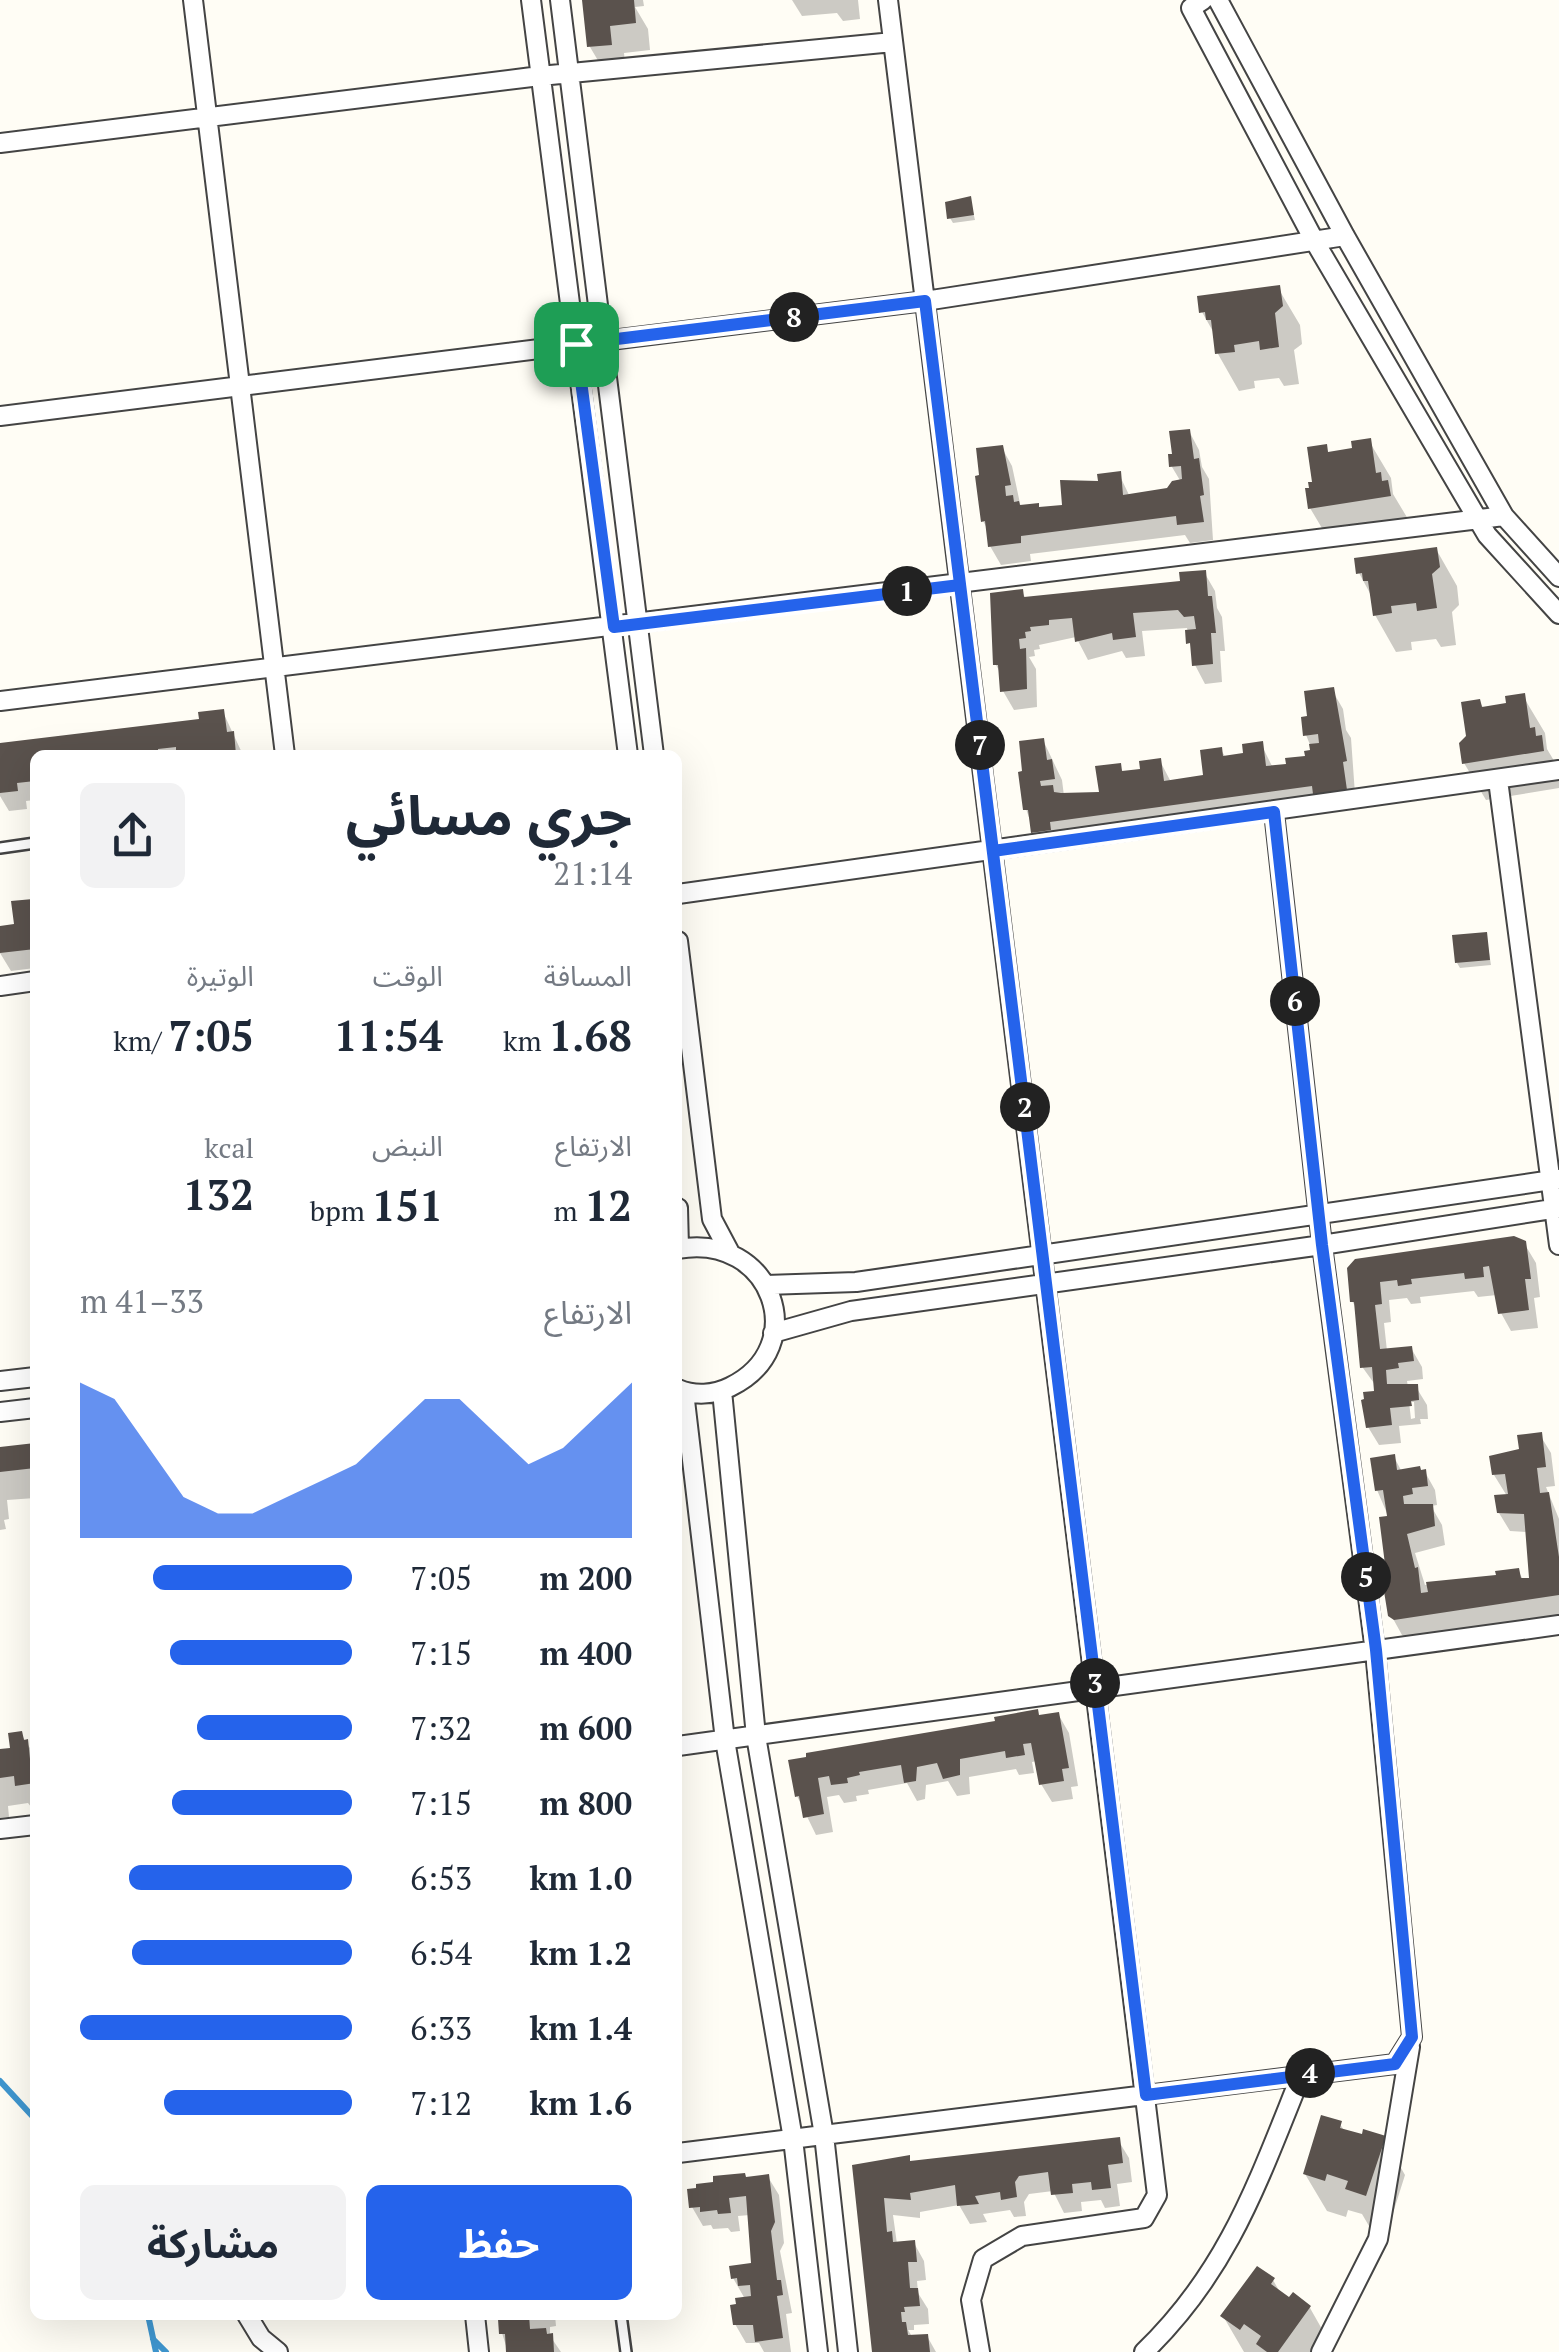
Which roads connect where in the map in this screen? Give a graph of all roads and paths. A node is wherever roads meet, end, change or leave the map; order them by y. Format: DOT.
graph roads {
  1 [pos="192,0"];
  2 [pos="532,0"];
  3 [pos="560,0"];
  4 [pos="888,0"];
  5 [pos="1218,0"];
  6 [pos="1197,4"];
  7 [pos="893,42"];
  8 [pos="569,74"];
  9 [pos="540,76"];
  10 [pos="207,117"];
  11 [pos="0,142"];
  12 [pos="1345,236"];
  13 [pos="1315,242"];
  14 [pos="925,301"];
  15 [pos="602,341"];
  16 [pos="576,344"];
  17 [pos="240,386"];
  18 [pos="0,416"];
  19 [pos="1504,516"];
  20 [pos="1479,521"];
  21 [pos="1559,578"];
  22 [pos="960,585"];
  23 [pos="1559,614"];
  24 [pos="638,624"];
  25 [pos="614,627"];
  26 [pos="274,668"];
  27 [pos="0,701"];
  28 [pos="284,750"];
  29 [pos="627,750"];
  30 [pos="653,750"];
  31 [pos="1559,770"];
  32 [pos="1498,780"];
  33 [pos="1274,812"];
  34 [pos="30,844"];
  35 [pos="0,848"];
  36 [pos="993,851"];
  37 [pos="682,893"];
  38 [pos="682,974"];
  39 [pos="30,983"];
  40 [pos="0,986"];
  41 [pos="1555,1180"];
  42 [pos="1557,1208"];
  43 [pos="1319,1214"];
  44 [pos="1322,1245"];
  45 [pos="1559,1245"];
  46 [pos="682,1249"];
  47 [pos="729,1251"];
  48 [pos="1043,1254"];
  49 [pos="1047,1284"];
  50 [pos="766,1285"];
  51 [pos="774,1333"];
  52 [pos="30,1378"];
  53 [pos="0,1381"];
  54 [pos="722,1390"];
  55 [pos="682,1391"];
  56 [pos="682,1399"];
  57 [pos="30,1409"];
  58 [pos="0,1412"];
  59 [pos="1559,1625"];
  60 [pos="1376,1650"];
  61 [pos="1095,1689"];
  62 [pos="756,1736"];
  63 [pos="725,1740"];
  64 [pos="682,1745"];
  65 [pos="30,1825"];
  66 [pos="0,1829"];
  67 [pos="1412,2037"];
  68 [pos="1302,2074"];
  69 [pos="1146,2095"];
  70 [pos="824,2135"];
  71 [pos="793,2139"];
  72 [pos="682,2153"];
  73 [pos="250,2320"];
  74 [pos="475,2320"];
  75 [pos="622,2320"];
  76 [pos="278,2352"];
  77 [pos="479,2352"];
  78 [pos="626,2352"];
  79 [pos="818,2352"];
  80 [pos="848,2352"];
  81 [pos="980,2352"];
  82 [pos="1144,2352"];
  83 [pos="1321,2352"];
  1 -- 10 [label="street"];
  2 -- 9 [label="street"];
  3 -- 8 [label="street"];
  4 -- 7 [label="street"];
  5 -- 12 [label="street"];
  6 -- 13 [label="street"];
  7 -- 8 [label="street"];
  7 -- 14 [label="street"];
  8 -- 9 [label="street"];
  8 -- 15 [label="street"];
  9 -- 10 [label="street"];
  9 -- 16 [label="street"];
  10 -- 11 [label="street"];
  10 -- 17 [label="street"];
  12 -- 13 [label="street"];
  12 -- 19 [label="street"];
  13 -- 14 [label="street"];
  13 -- 20 [label="street"];
  14 -- 15 [label="street"];
  14 -- 22 [label="street"];
  15 -- 16 [label="street"];
  15 -- 24 [label="street"];
  16 -- 17 [label="street"];
  16 -- 25 [label="street"];
  17 -- 18 [label="street"];
  17 -- 26 [label="street"];
  19 -- 20 [label="street"];
  19 -- 21 [label="street"];
  20 -- 22 [label="street"];
  20 -- 23 [label="street"];
  22 -- 24 [label="street"];
  22 -- 36 [label="street"];
  24 -- 25 [label="street"];
  24 -- 30 [label="street"];
  25 -- 26 [label="street"];
  25 -- 29 [label="street"];
  26 -- 27 [label="street"];
  26 -- 28 [label="street"];
  31 -- 32 [label="street"];
  32 -- 33 [label="street"];
  32 -- 41 [label="street"];
  33 -- 36 [label="street"];
  33 -- 43 [label="street"];
  34 -- 35 [label="lane"];
  36 -- 37 [label="street"];
  36 -- 48 [label="street"];
  38 -- 47 [label="street"];
  39 -- 40 [label="street"];
  41 -- 42 [label="street"];
  41 -- 43 [label="street"];
  42 -- 44 [label="street"];
  42 -- 45 [label="street"];
  43 -- 44 [label="street"];
  43 -- 48 [label="street"];
  44 -- 49 [label="street"];
  44 -- 60 [label="street"];
  46 -- 47 [label="street"];
  47 -- 50 [label="street"];
  48 -- 49 [label="street"];
  48 -- 50 [label="street"];
  49 -- 51 [label="street"];
  49 -- 61 [label="street"];
  50 -- 51 [label="street"];
  51 -- 54 [label="street"];
  52 -- 53 [label="street"];
  54 -- 55 [label="street"];
  54 -- 62 [label="street"];
  56 -- 63 [label="street"];
  57 -- 58 [label="street"];
  59 -- 60 [label="street"];
  60 -- 61 [label="street"];
  60 -- 67 [label="street"];
  61 -- 62 [label="street"];
  61 -- 69 [label="street"];
  62 -- 63 [label="street"];
  62 -- 70 [label="street"];
  63 -- 64 [label="street"];
  63 -- 71 [label="street"];
  65 -- 66 [label="street"];
  67 -- 68 [label="street"];
  67 -- 83 [label="street"];
  68 -- 69 [label="street"];
  68 -- 82 [label="street"];
  69 -- 70 [label="street"];
  69 -- 81 [label="street"];
  70 -- 71 [label="street"];
  70 -- 80 [label="street"];
  71 -- 72 [label="street"];
  71 -- 79 [label="street"];
  73 -- 76 [label="street"];
  74 -- 77 [label="street"];
  75 -- 78 [label="lane"];
}
